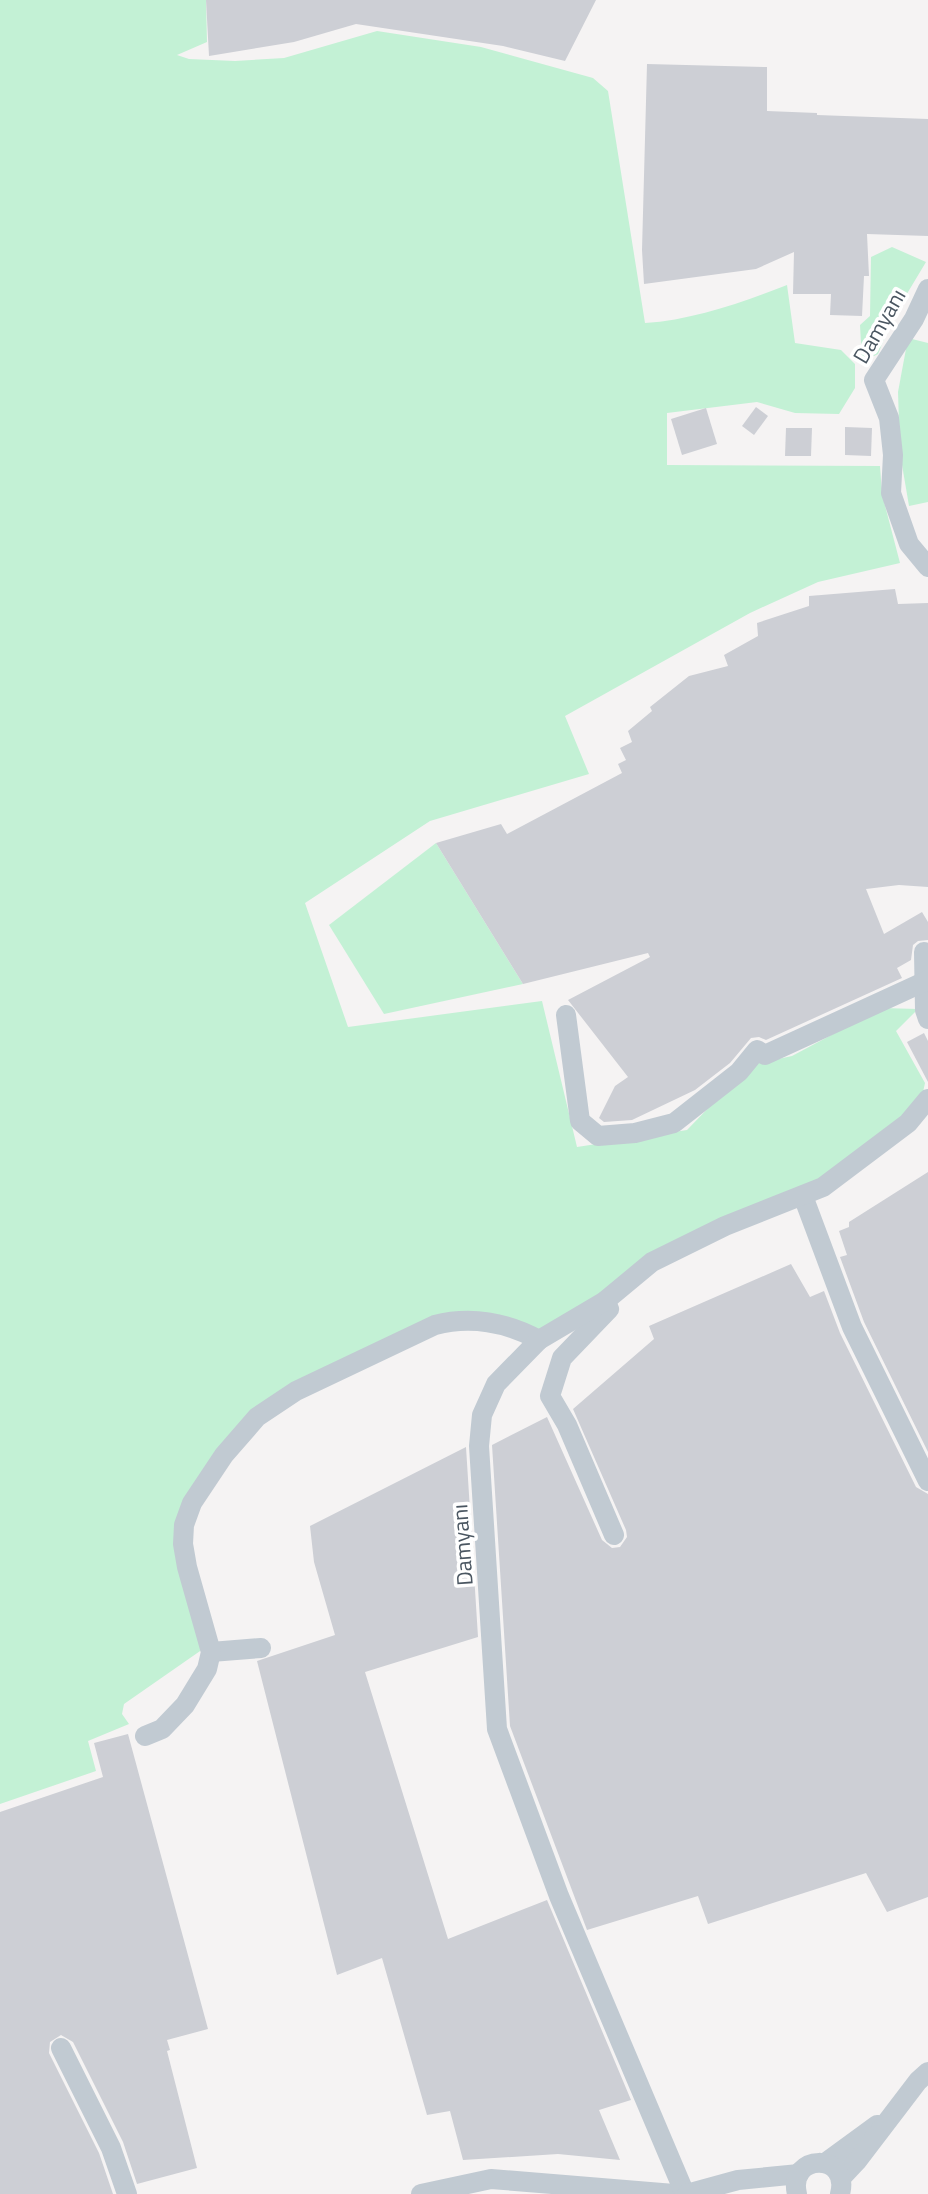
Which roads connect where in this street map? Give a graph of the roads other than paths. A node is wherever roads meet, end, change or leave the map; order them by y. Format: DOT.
graph roads {
  1 [pos="928,289"];
  2 [pos="928,567"];
  3 [pos="924,952"];
  4 [pos="927,980"];
  5 [pos="566,1015"];
  6 [pos="928,1019"];
  7 [pos="928,1099"];
  8 [pos="803,1196"];
  9 [pos="605,1301"];
  10 [pos="539,1340"];
  11 [pos="928,1481"];
  12 [pos="614,1535"];
  13 [pos="261,1648"];
  14 [pos="211,1652"];
  15 [pos="145,1736"];
  16 [pos="61,2048"];
  17 [pos="928,2072"];
  18 [pos="892,2115"];
  19 [pos="825,2163"];
  20 [pos="798,2184"];
  21 [pos="844,2188"];
  22 [pos="127,2194"];
  23 [pos="421,2194"];
  24 [pos="674,2194"];
  25 [pos="686,2194"];
  1 -- 2 [label="street, Damyanı"];
  3 -- 4 [label="street"];
  4 -- 5 [label="street"];
  4 -- 6 [label="street"];
  7 -- 8 [label="street, Damyanı"];
  8 -- 9 [label="street, Damyanı"];
  8 -- 11 [label="street"];
  9 -- 10 [label="street, Damyanı"];
  9 -- 12 [label="street"];
  10 -- 14 [label="street"];
  10 -- 25 [label="street, Damyanı"];
  13 -- 14 [label="street"];
  14 -- 15 [label="street"];
  16 -- 22 [label="street"];
  17 -- 18 [label="street"];
  18 -- 19 [label="street"];
  18 -- 21 [label="street"];
  19 -- 20 [label="street"];
  19 -- 21 [label="street"];
  20 -- 25 [label="street"];
  23 -- 24 [label="street"];
}
